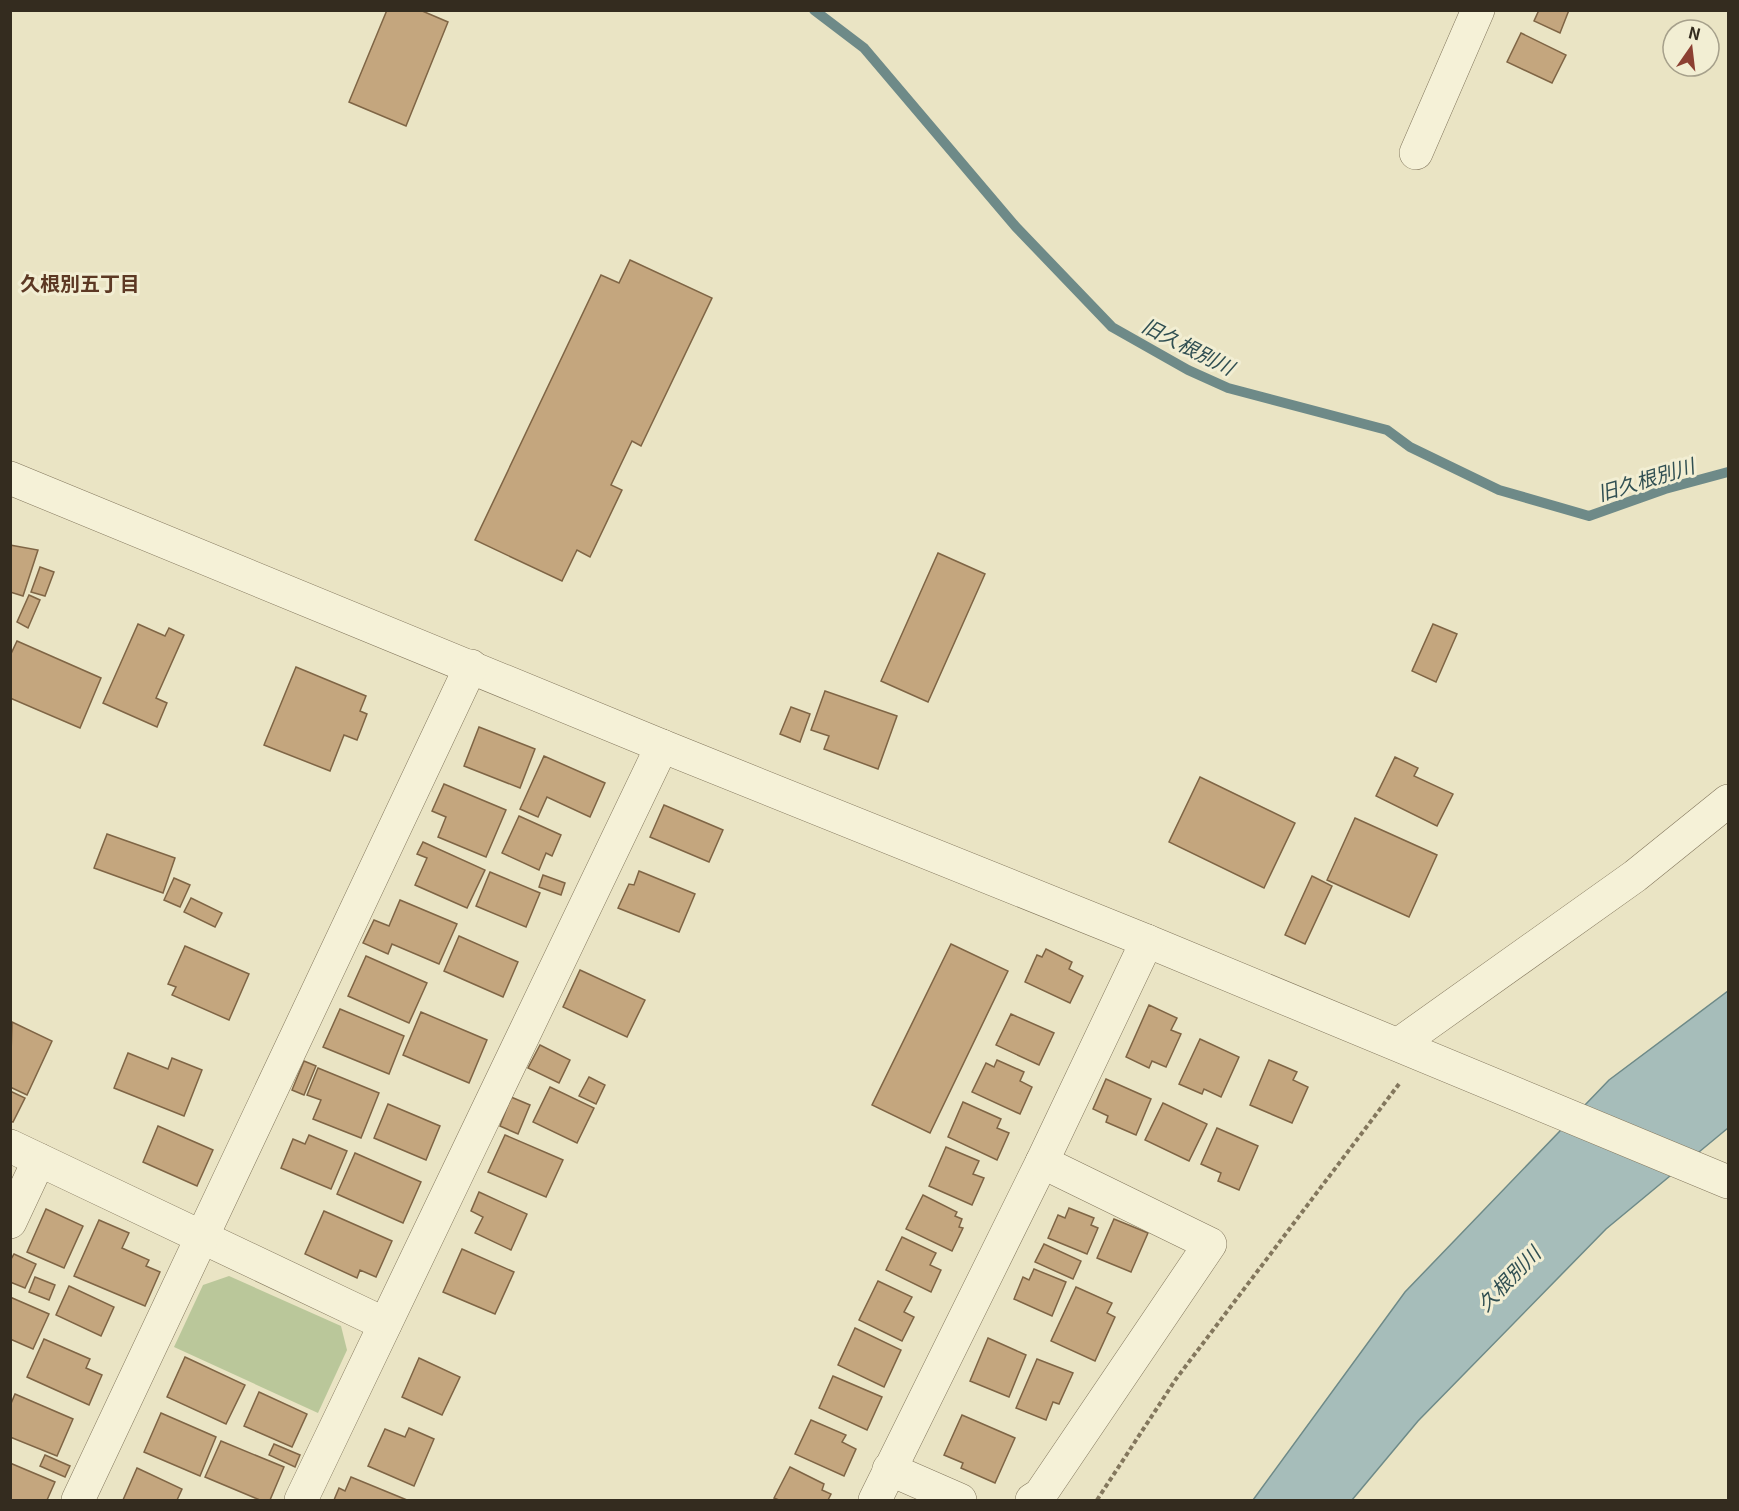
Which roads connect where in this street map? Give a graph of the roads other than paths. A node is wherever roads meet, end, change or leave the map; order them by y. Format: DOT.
graph roads {
  1 [pos="1478,10"];
  2 [pos="1416,153"];
  3 [pos="10,478"];
  4 [pos="471,666"];
  5 [pos="662,746"];
  6 [pos="1728,801"];
  7 [pos="1147,941"];
  8 [pos="1399,1044"];
  9 [pos="25,1153"];
  10 [pos="1042,1162"];
  11 [pos="1728,1182"];
  12 [pos="10,1222"];
  13 [pos="201,1236"];
  14 [pos="385,1324"];
  15 [pos="890,1469"];
  16 [pos="78,1500"];
  17 [pos="301,1500"];
  18 [pos="875,1500"];
  19 [pos="960,1500"];
  20 [pos="1032,1500"];
  1 -- 2 [label="street"];
  3 -- 4 [label="street"];
  4 -- 5 [label="street"];
  4 -- 13 [label="street"];
  5 -- 7 [label="street"];
  5 -- 14 [label="street"];
  6 -- 8 [label="street"];
  7 -- 8 [label="street"];
  7 -- 10 [label="street"];
  8 -- 11 [label="street"];
  9 -- 12 [label="street"];
  9 -- 13 [label="street"];
  10 -- 15 [label="street"];
  10 -- 20 [label="street"];
  13 -- 14 [label="street"];
  13 -- 16 [label="street"];
  14 -- 17 [label="street"];
  15 -- 18 [label="street"];
  15 -- 19 [label="street"];
}
